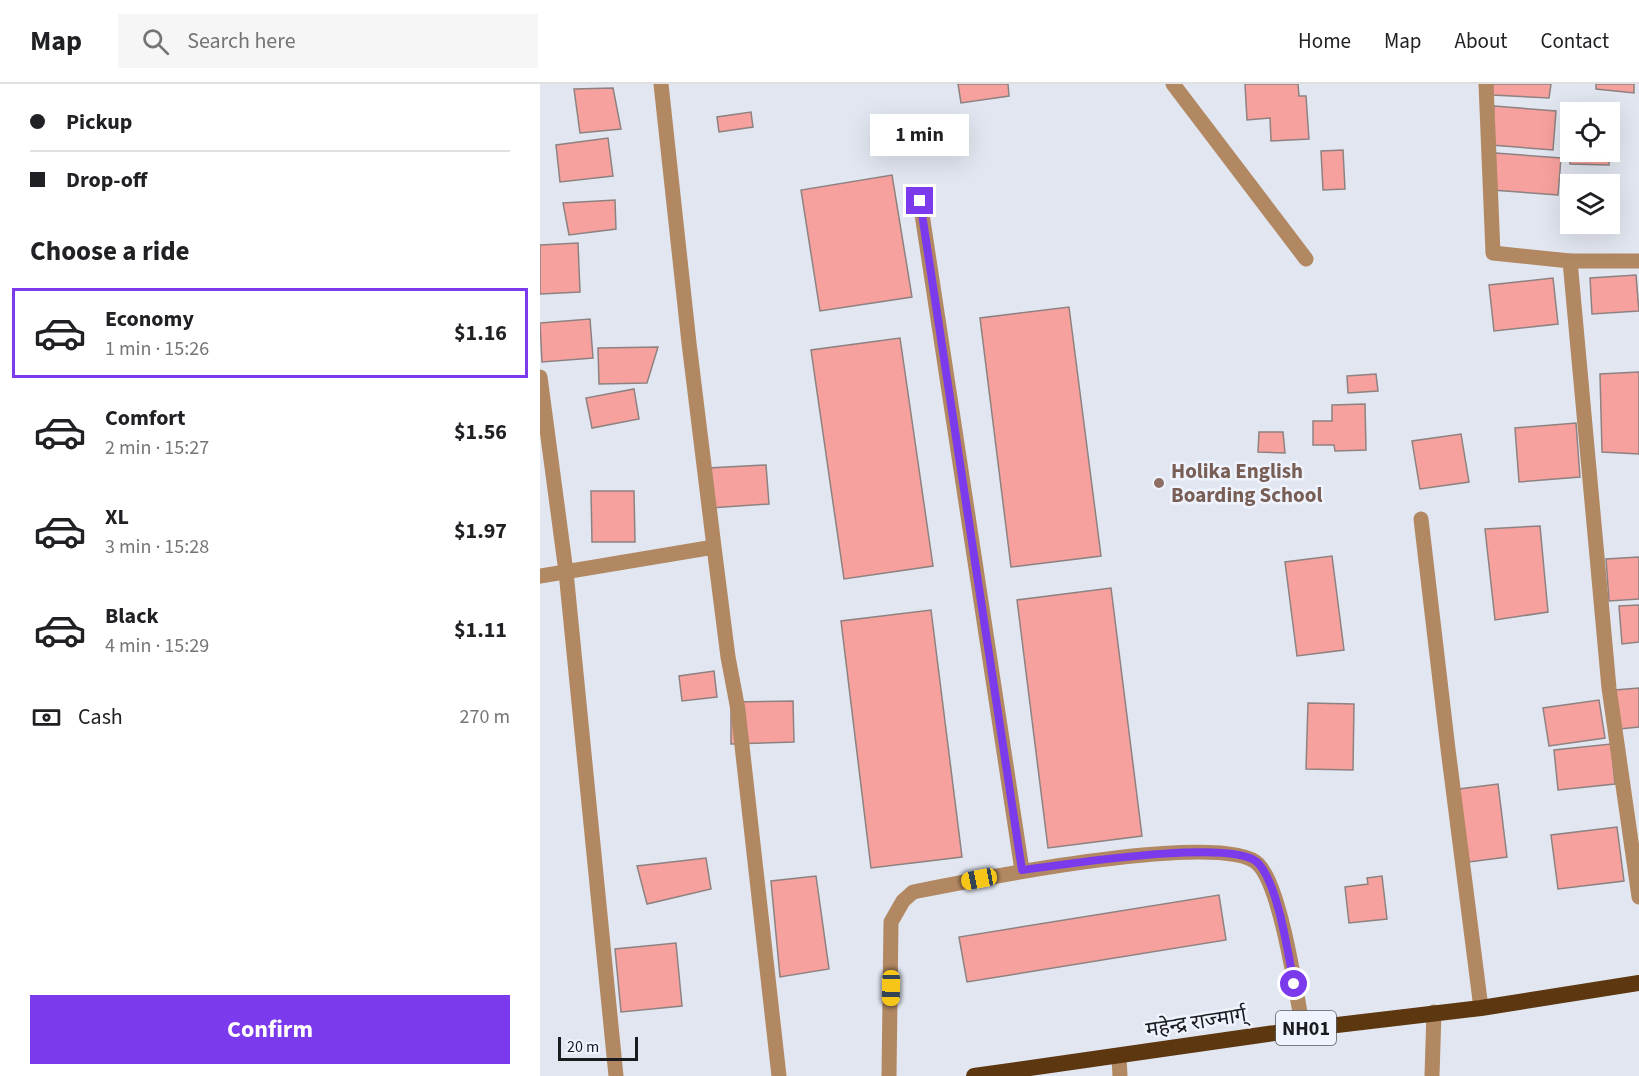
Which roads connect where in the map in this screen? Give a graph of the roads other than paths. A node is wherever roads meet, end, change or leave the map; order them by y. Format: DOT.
graph roads {
  1 [pos="661,84"];
  2 [pos="1173,84"];
  3 [pos="1486,84"];
  4 [pos="920,201"];
  5 [pos="1306,259"];
  6 [pos="1570,261"];
  7 [pos="1639,261"];
  8 [pos="540,377"];
  9 [pos="1422,519"];
  10 [pos="714,547"];
  11 [pos="566,572"];
  12 [pos="540,576"];
  13 [pos="1022,870"];
  14 [pos="1639,897"];
  15 [pos="1639,983"];
  16 [pos="1481,1008"];
  17 [pos="1434,1012"];
  18 [pos="1304,1029"];
  19 [pos="1119,1057"];
  20 [pos="616,1076"];
  21 [pos="779,1076"];
  22 [pos="890,1076"];
  23 [pos="974,1076"];
  24 [pos="1120,1076"];
  25 [pos="1432,1076"];
  1 -- 10 [label="street"];
  2 -- 5 [label="street"];
  3 -- 6 [label="street"];
  4 -- 13 [label="street"];
  6 -- 7 [label="street"];
  6 -- 14 [label="street"];
  8 -- 11 [label="street"];
  9 -- 16 [label="street"];
  10 -- 11 [label="street"];
  10 -- 21 [label="street"];
  11 -- 12 [label="street"];
  11 -- 20 [label="street"];
  13 -- 18 [label="street"];
  13 -- 22 [label="street"];
  15 -- 16 [label="highway, महेन्द्र राज्मार्ग् / NH01"];
  16 -- 17 [label="highway, महेन्द्र राज्मार्ग् / NH01"];
  17 -- 18 [label="highway, महेन्द्र राज्मार्ग् / NH01"];
  17 -- 25 [label="street"];
  18 -- 19 [label="highway, महेन्द्र राज्मार्ग् / NH01"];
  19 -- 23 [label="highway, महेन्द्र राज्मार्ग् / NH01"];
  19 -- 24 [label="street"];
}
